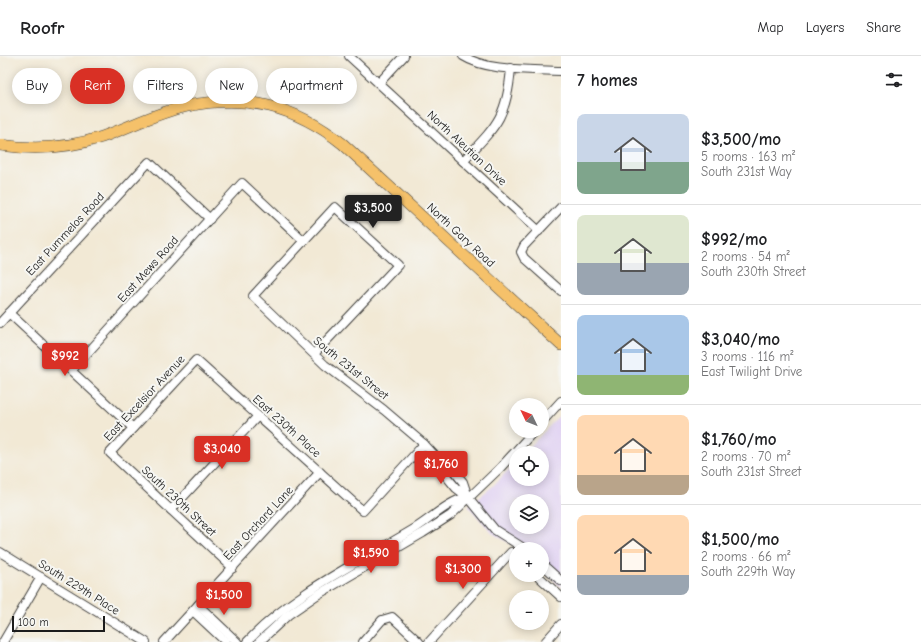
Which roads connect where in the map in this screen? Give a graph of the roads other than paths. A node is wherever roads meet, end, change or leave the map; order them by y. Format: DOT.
graph roads {
  1 [pos="350,56"];
  2 [pos="404,56"];
  3 [pos="463,56"];
  4 [pos="511,68"];
  5 [pos="561,71"];
  6 [pos="379,83"];
  7 [pos="0,145"];
  8 [pos="463,161"];
  9 [pos="561,208"];
  10 [pos="210,219"];
  11 [pos="539,231"];
  12 [pos="304,241"];
  13 [pos="561,291"];
  14 [pos="9,313"];
  15 [pos="0,323"];
  16 [pos="561,345"];
  17 [pos="314,354"];
  18 [pos="196,360"];
  19 [pos="72,370"];
  20 [pos="561,401"];
  21 [pos="549,414"];
  22 [pos="258,416"];
  23 [pos="133,428"];
  24 [pos="527,438"];
  25 [pos="424,444"];
  26 [pos="110,453"];
  27 [pos="320,472"];
  28 [pos="468,497"];
  29 [pos="171,510"];
  30 [pos="514,542"];
  31 [pos="0,552"];
  32 [pos="509,559"];
  33 [pos="233,568"];
  34 [pos="549,570"];
  35 [pos="41,577"];
  36 [pos="561,581"];
  37 [pos="545,582"];
  38 [pos="561,597"];
  39 [pos="196,608"];
  40 [pos="561,624"];
  41 [pos="3,642"];
  42 [pos="146,642"];
  43 [pos="164,642"];
  44 [pos="226,642"];
  45 [pos="237,642"];
  46 [pos="247,642"];
  47 [pos="259,642"];
  48 [pos="363,642"];
  49 [pos="419,642"];
  50 [pos="429,642"];
  51 [pos="545,642"];
  1 -- 6 [label="street, North Aleutian Drive"];
  2 -- 6 [label="street"];
  3 -- 4 [label="street"];
  4 -- 5 [label="street"];
  4 -- 8 [label="street"];
  6 -- 8 [label="street, North Aleutian Drive"];
  7 -- 16 [label="main road, North Gary Road"];
  8 -- 11 [label="street, North Aleutian Drive"];
  9 -- 11 [label="street"];
  10 -- 12 [label="street, East Mews Road"];
  10 -- 14 [label="street, East Pummelos Road"];
  10 -- 19 [label="street, East Mews Road"];
  11 -- 13 [label="street"];
  12 -- 17 [label="street, South 231st Street"];
  12 -- 17 [label="street"];
  14 -- 15 [label="street, East Pummelos Road"];
  14 -- 19 [label="street"];
  17 -- 25 [label="street, South 231st Street"];
  18 -- 22 [label="street, East 230th Place"];
  18 -- 23 [label="street, East Excelsior Avenue"];
  19 -- 23 [label="street"];
  20 -- 21 [label="street"];
  22 -- 27 [label="street, East 230th Place"];
  22 -- 29 [label="street"];
  23 -- 26 [label="street, East Excelsior Avenue"];
  24 -- 28 [label="street"];
  25 -- 27 [label="street, East 230th Place"];
  25 -- 28 [label="street, South 231st Street"];
  26 -- 29 [label="street, South 230th Street"];
  27 -- 33 [label="street, East Orchard Lane"];
  28 -- 30 [label="street, South 231st Street"];
  28 -- 46 [label="street"];
  28 -- 47 [label="street"];
  29 -- 33 [label="street, South 230th Street"];
  31 -- 35 [label="street, South 229th Place"];
  32 -- 50 [label="street"];
  33 -- 39 [label="street, East Orchard Lane"];
  34 -- 36 [label="street"];
  35 -- 41 [label="street"];
  35 -- 42 [label="street, South 229th Place"];
  37 -- 38 [label="street"];
  39 -- 43 [label="street, East Orchard Lane"];
  39 -- 44 [label="street"];
  39 -- 45 [label="street"];
  40 -- 51 [label="street"];
  48 -- 49 [label="street"];
}
